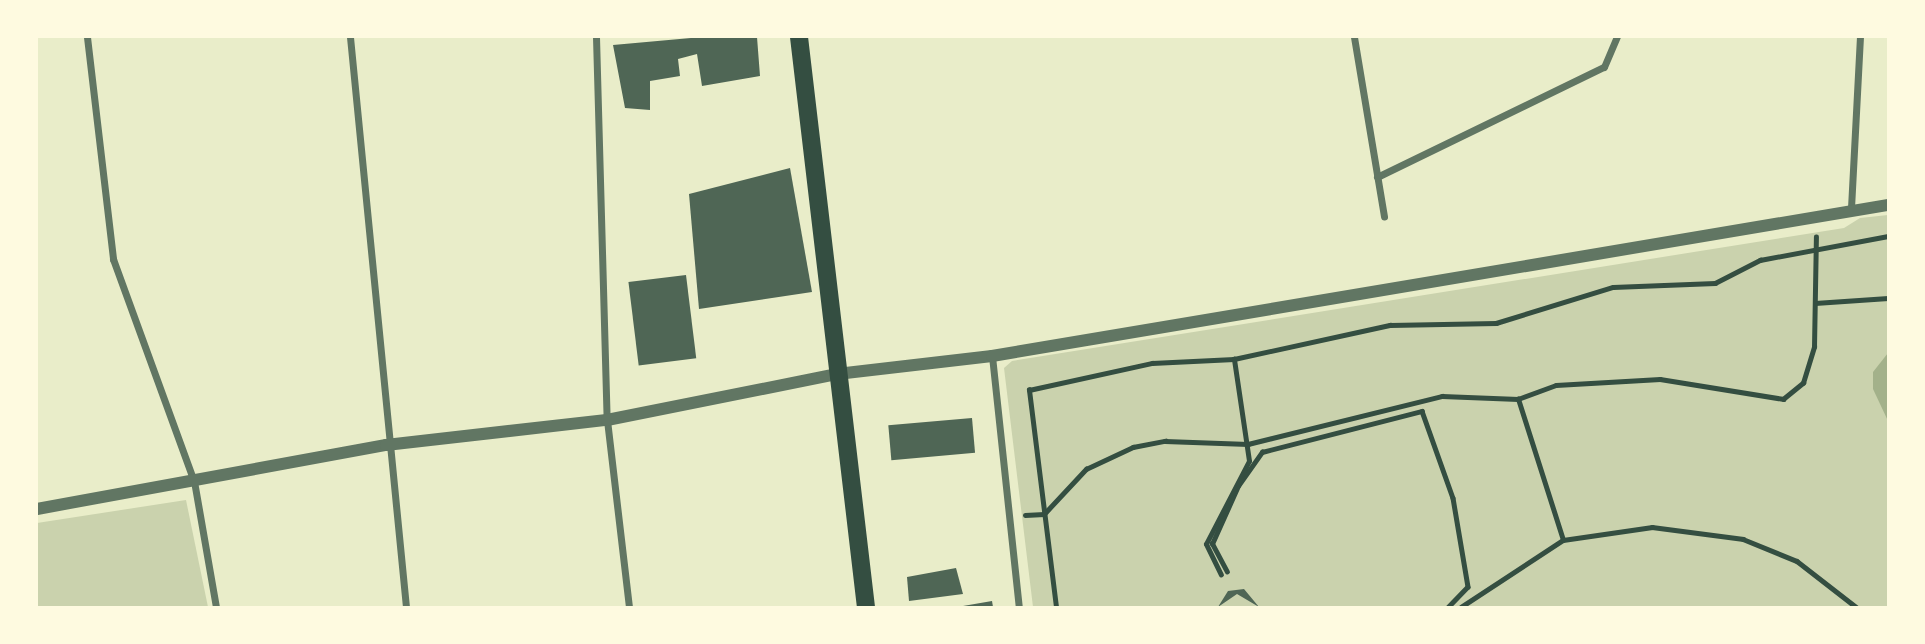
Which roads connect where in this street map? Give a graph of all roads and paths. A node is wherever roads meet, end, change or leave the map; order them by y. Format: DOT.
graph roads {
  1 [pos="87,37"];
  2 [pos="350,37"];
  3 [pos="596,37"];
  4 [pos="799,37"];
  5 [pos="1354,37"];
  6 [pos="1617,37"];
  7 [pos="1860,37"];
  8 [pos="1377,177"];
  9 [pos="1888,205"];
  10 [pos="1851,208"];
  11 [pos="1814,215"];
  12 [pos="1384,217"];
  13 [pos="1888,236"];
  14 [pos="1817,247"];
  15 [pos="1888,298"];
  16 [pos="1815,303"];
  17 [pos="992,356"];
  18 [pos="1234,359"];
  19 [pos="837,374"];
  20 [pos="1518,399"];
  21 [pos="607,420"];
  22 [pos="1248,444"];
  23 [pos="386,445"];
  24 [pos="194,481"];
  25 [pos="37,509"];
  26 [pos="1044,514"];
  27 [pos="1563,540"];
  28 [pos="216,607"];
  29 [pos="407,607"];
  30 [pos="629,607"];
  31 [pos="866,607"];
  32 [pos="1019,607"];
  33 [pos="1056,607"];
  34 [pos="1449,607"];
  35 [pos="1461,607"];
  36 [pos="1856,607"];
  1 -- 24 [label="street"];
  2 -- 23 [label="street"];
  3 -- 21 [label="street"];
  4 -- 19 [label="main road"];
  5 -- 8 [label="street"];
  6 -- 8 [label="street"];
  7 -- 10 [label="street"];
  8 -- 12 [label="street"];
  9 -- 10 [label="street"];
  10 -- 11 [label="street"];
  11 -- 14 [label="path"];
  11 -- 17 [label="street"];
  13 -- 14 [label="path"];
  14 -- 16 [label="path"];
  14 -- 18 [label="path"];
  15 -- 16 [label="path"];
  16 -- 20 [label="path"];
  17 -- 19 [label="street"];
  17 -- 32 [label="street"];
  18 -- 22 [label="path"];
  18 -- 26 [label="path"];
  19 -- 21 [label="street"];
  19 -- 31 [label="main road"];
  20 -- 22 [label="path"];
  20 -- 27 [label="path"];
  21 -- 23 [label="street"];
  21 -- 30 [label="street"];
  22 -- 26 [label="path"];
  22 -- 34 [label="path"];
  23 -- 24 [label="street"];
  23 -- 29 [label="street"];
  24 -- 25 [label="street"];
  24 -- 28 [label="street"];
  26 -- 33 [label="path"];
  27 -- 35 [label="path"];
  27 -- 36 [label="path"];
}
